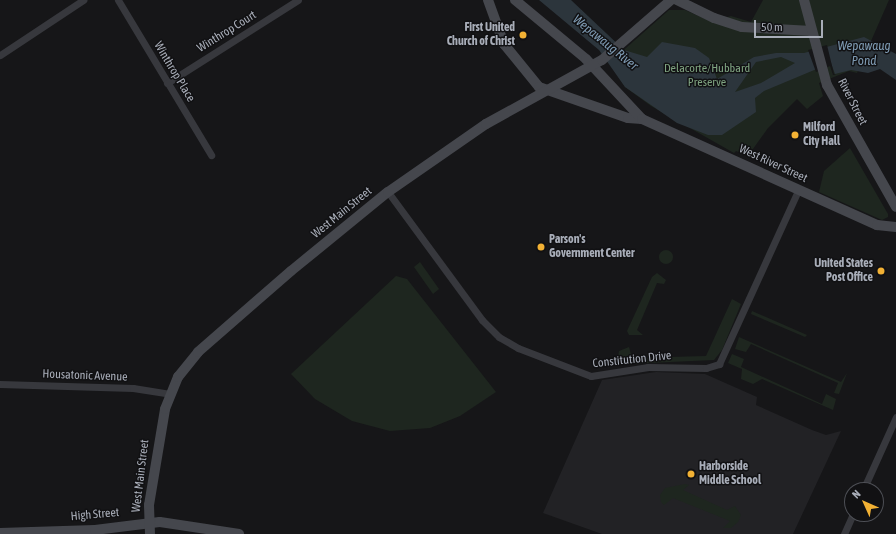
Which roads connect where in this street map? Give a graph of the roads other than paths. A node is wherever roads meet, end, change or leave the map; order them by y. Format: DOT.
graph roads {
  1 [pos="83,0"];
  2 [pos="118,0"];
  3 [pos="298,0"];
  4 [pos="488,0"];
  5 [pos="515,0"];
  6 [pos="671,0"];
  7 [pos="677,0"];
  8 [pos="804,0"];
  9 [pos="812,31"];
  10 [pos="0,55"];
  11 [pos="592,66"];
  12 [pos="167,83"];
  13 [pos="544,91"];
  14 [pos="642,119"];
  15 [pos="211,155"];
  16 [pos="798,191"];
  17 [pos="388,192"];
  18 [pos="896,207"];
  19 [pos="896,227"];
  20 [pos="0,384"];
  21 [pos="169,394"];
  22 [pos="896,417"];
  23 [pos="867,482"];
  24 [pos="149,522"];
  25 [pos="849,522"];
  26 [pos="0,533"];
  27 [pos="150,534"];
  28 [pos="239,534"];
  29 [pos="844,534"];
  1 -- 10 [label="street"];
  2 -- 12 [label="street, Winthrop Place"];
  3 -- 12 [label="street, Winthrop Court"];
  4 -- 13 [label="main road, West River Street"];
  5 -- 11 [label="main road, West River Street"];
  6 -- 11 [label="main road, West Main Street"];
  7 -- 9 [label="main road"];
  8 -- 9 [label="main road, River Street"];
  9 -- 18 [label="main road, River Street"];
  11 -- 13 [label="main road, West Main Street"];
  11 -- 14 [label="main road, West River Street"];
  12 -- 15 [label="street, Winthrop Place"];
  13 -- 14 [label="main road, West River Street"];
  13 -- 17 [label="main road, West Main Street"];
  14 -- 16 [label="main road, West River Street"];
  16 -- 17 [label="street, Constitution Drive"];
  16 -- 19 [label="main road, West River Street"];
  17 -- 21 [label="main road, West Main Street"];
  20 -- 21 [label="street, Housatonic Avenue"];
  21 -- 24 [label="main road, West Main Street"];
  22 -- 23 [label="street"];
  24 -- 26 [label="main road, High Street"];
  24 -- 27 [label="main road, West Main Street"];
  24 -- 28 [label="main road, High Street"];
  25 -- 29 [label="street"];
}
